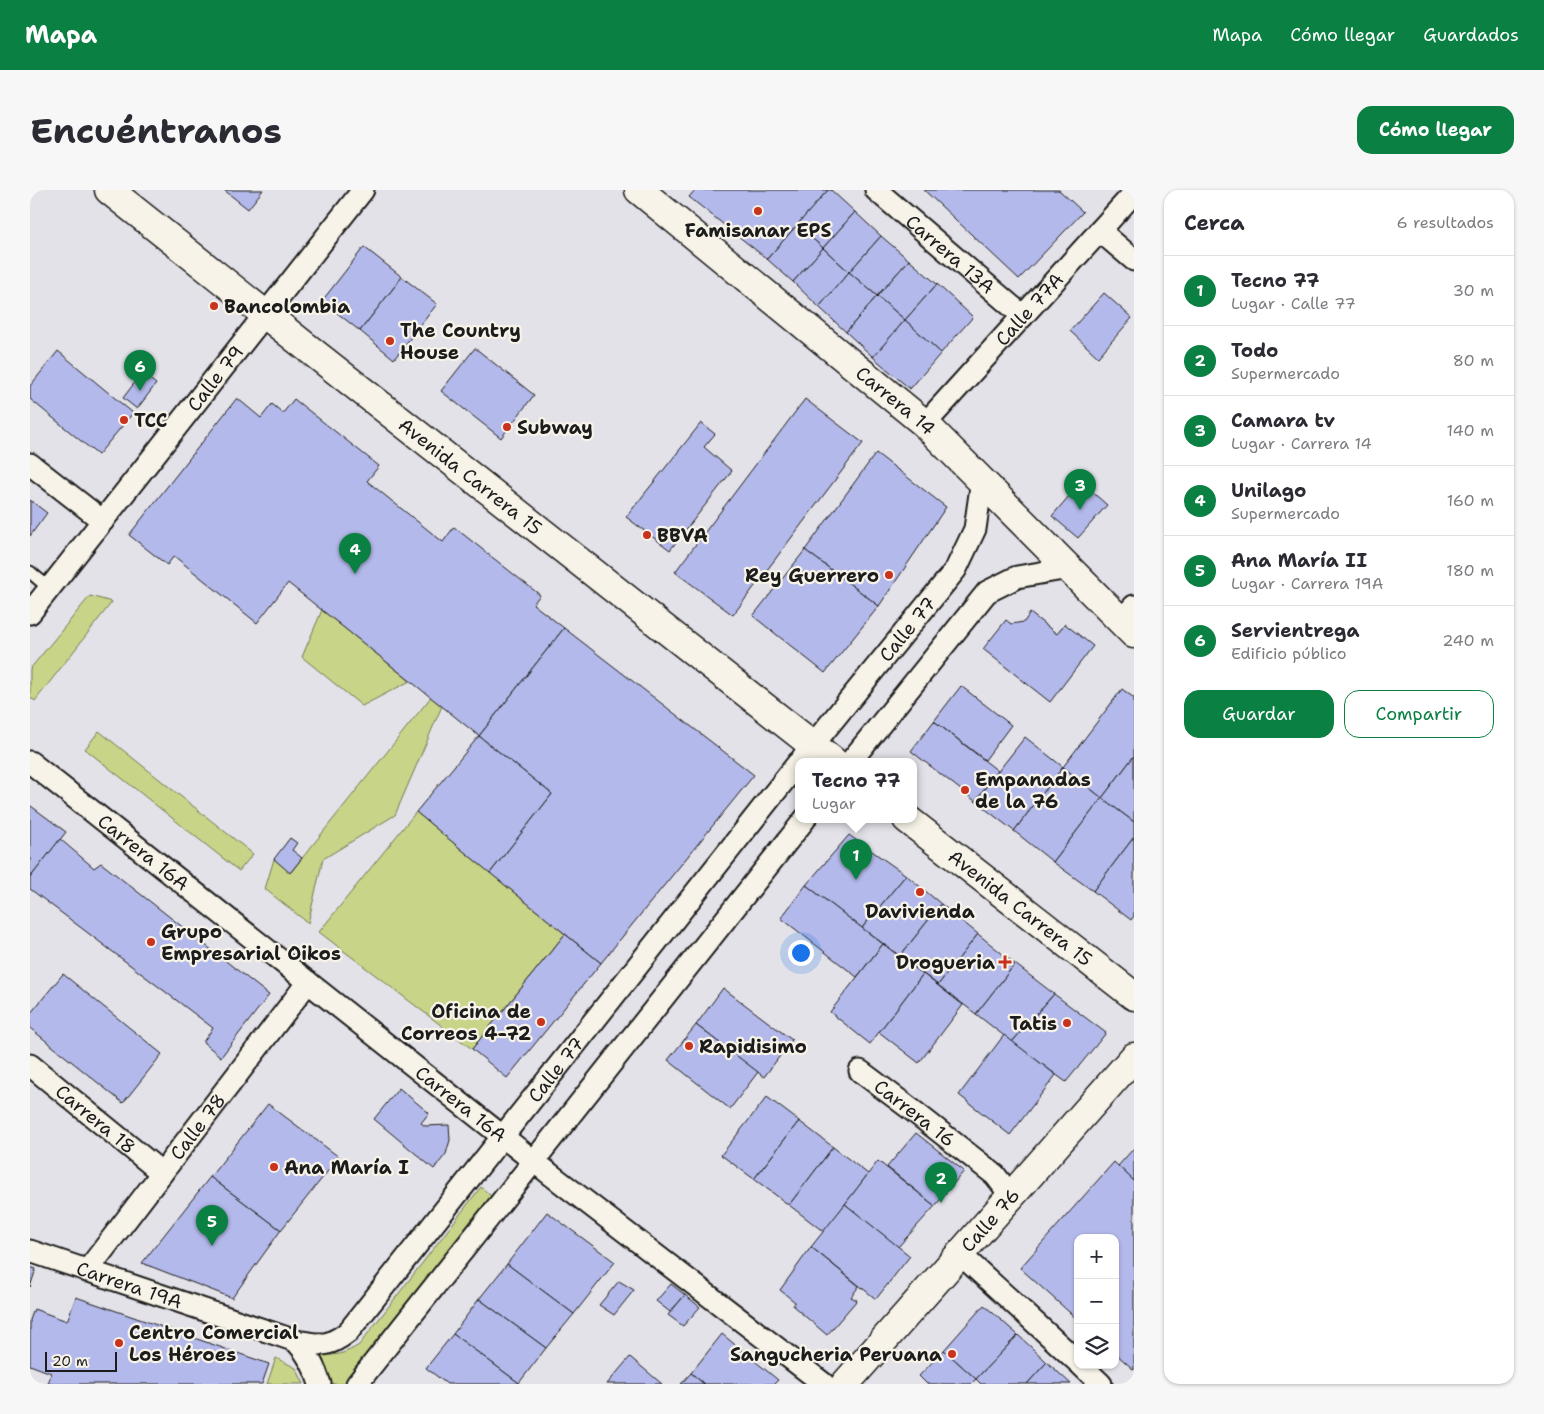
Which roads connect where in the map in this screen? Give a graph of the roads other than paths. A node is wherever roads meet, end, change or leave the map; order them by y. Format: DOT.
graph roads {
  1 [pos="109,190"];
  2 [pos="363,190"];
  3 [pos="876,190"];
  4 [pos="642,191"];
  5 [pos="1131,193"];
  6 [pos="1100,231"];
  7 [pos="1134,260"];
  8 [pos="265,314"];
  9 [pos="1024,316"];
  10 [pos="925,424"];
  11 [pos="30,464"];
  12 [pos="982,480"];
  13 [pos="103,521"];
  14 [pos="1069,568"];
  15 [pos="30,572"];
  16 [pos="49,588"];
  17 [pos="30,613"];
  18 [pos="1130,620"];
  19 [pos="811,758"];
  20 [pos="853,758"];
  21 [pos="30,762"];
  22 [pos="795,778"];
  23 [pos="802,823"];
  24 [pos="912,823"];
  25 [pos="308,982"];
  26 [pos="1134,996"];
  27 [pos="1134,1057"];
  28 [pos="30,1065"];
  29 [pos="860,1071"];
  30 [pos="503,1136"];
  31 [pos="534,1161"];
  32 [pos="162,1172"];
  33 [pos="1011,1196"];
  34 [pos="30,1252"];
  35 [pos="960,1254"];
  36 [pos="87,1271"];
  37 [pos="296,1341"];
  38 [pos="1074,1358"];
  39 [pos="1085,1369"];
  40 [pos="320,1384"];
  41 [pos="357,1384"];
  42 [pos="824,1384"];
  43 [pos="845,1384"];
  44 [pos="1101,1384"];
  1 -- 8 [label="main road, Avenida Carrera 15"];
  2 -- 8 [label="street, Calle 79"];
  3 -- 9 [label="street, Carrera 13A"];
  4 -- 10 [label="main road, Carrera 14"];
  5 -- 6 [label="street, Calle 77A"];
  6 -- 7 [label="street"];
  6 -- 9 [label="street, Calle 77A"];
  8 -- 13 [label="street, Calle 79"];
  8 -- 19 [label="main road, Avenida Carrera 15"];
  9 -- 10 [label="street, Calle 77A"];
  10 -- 12 [label="main road, Carrera 14"];
  11 -- 13 [label="street"];
  12 -- 14 [label="main road, Carrera 14"];
  12 -- 19 [label="street, Calle 77"];
  13 -- 16 [label="street, Calle 79"];
  14 -- 18 [label="main road, Carrera 14"];
  14 -- 20 [label="street, Calle 77"];
  15 -- 16 [label="lane"];
  16 -- 17 [label="street, Calle 79"];
  21 -- 25 [label="street, Carrera 16A"];
  22 -- 30 [label="street, Calle 77"];
  23 -- 31 [label="street"];
  24 -- 26 [label="main road, Avenida Carrera 15"];
  25 -- 30 [label="street, Carrera 16A"];
  25 -- 32 [label="street, Calle 78"];
  27 -- 33 [label="main road, Calle 76"];
  28 -- 32 [label="street, Carrera 18"];
  29 -- 33 [label="street, Carrera 16"];
  30 -- 31 [label="street, Carrera 16A"];
  30 -- 37 [label="street, Calle 77"];
  31 -- 41 [label="street"];
  31 -- 42 [label="street, Carrera 16A"];
  32 -- 36 [label="street, Calle 78"];
  33 -- 35 [label="main road, Calle 76"];
  34 -- 36 [label="street, Carrera 19A"];
  35 -- 38 [label="street"];
  35 -- 43 [label="main road, Calle 76"];
  36 -- 37 [label="street, Carrera 19A"];
  37 -- 40 [label="street"];
  39 -- 44 [label="street"];
}
